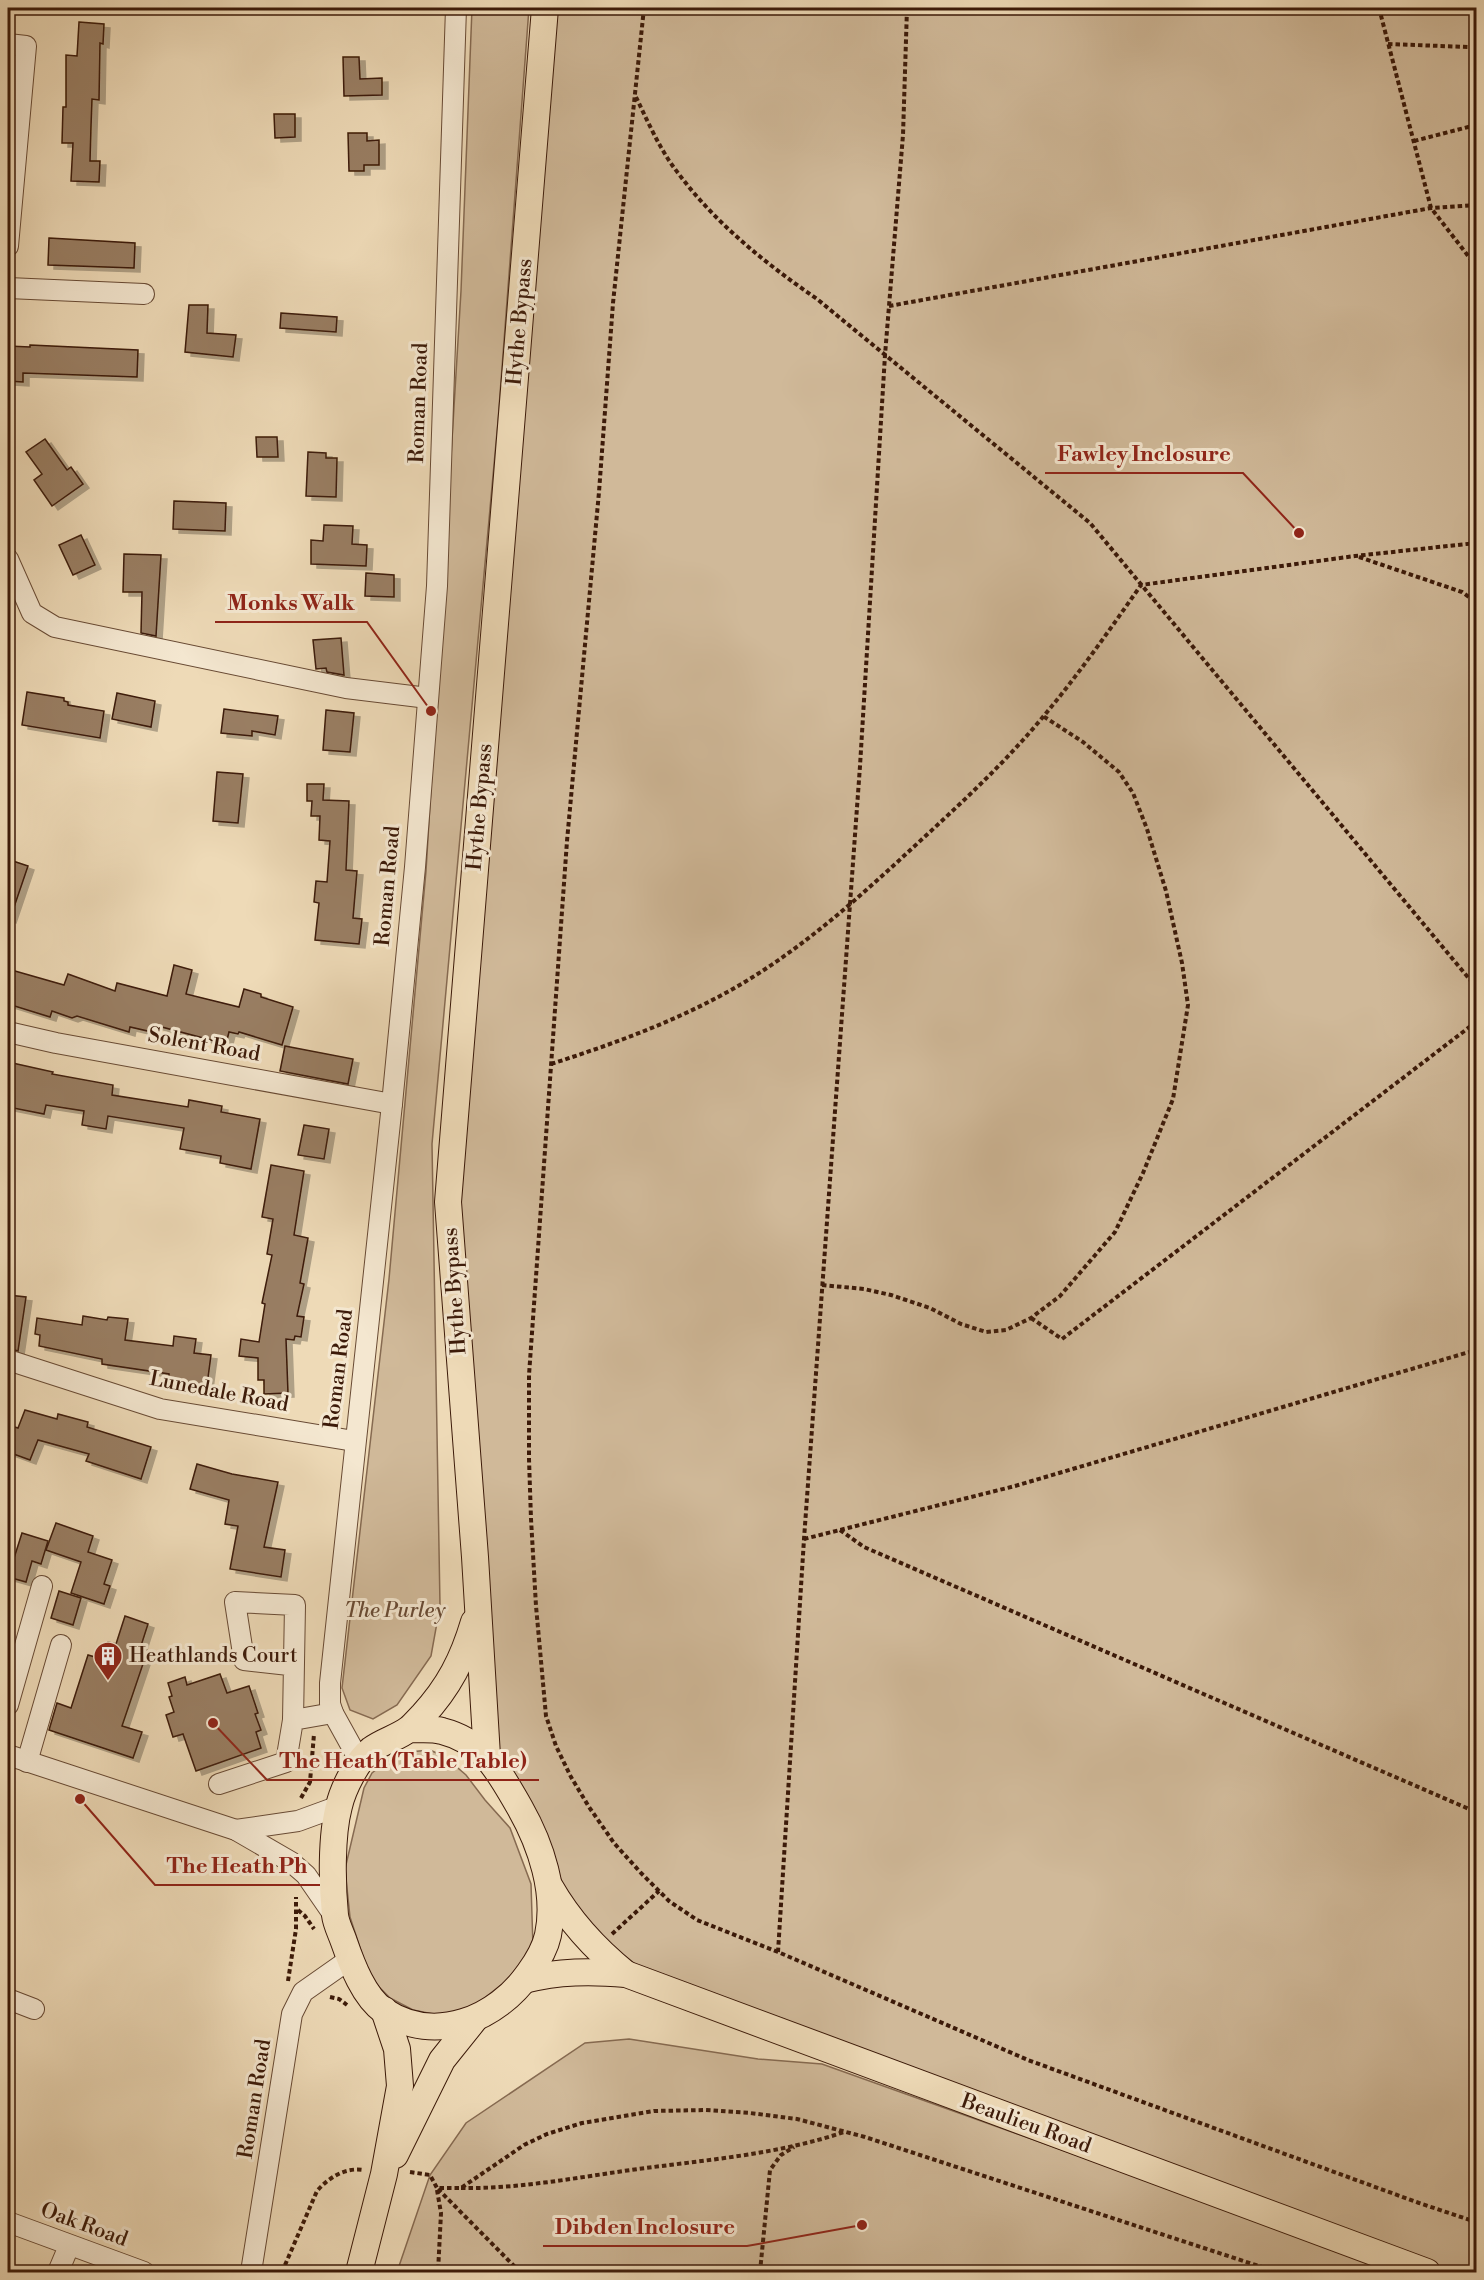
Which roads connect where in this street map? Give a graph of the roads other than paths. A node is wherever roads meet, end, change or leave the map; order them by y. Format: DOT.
graph roads {
  1 [pos="456,8"];
  2 [pos="545,8"];
  3 [pos="8,44"];
  4 [pos="8,246"];
  5 [pos="8,288"];
  6 [pos="144,294"];
  7 [pos="8,559"];
  8 [pos="428,698"];
  9 [pos="8,1032"];
  10 [pos="392,1104"];
  11 [pos="8,1360"];
  12 [pos="354,1441"];
  13 [pos="42,1586"];
  14 [pos="479,1606"];
  15 [pos="61,1645"];
  16 [pos="289,1665"];
  17 [pos="8,1705"];
  18 [pos="333,1713"];
  19 [pos="292,1720"];
  20 [pos="409,1729"];
  21 [pos="8,1755"];
  22 [pos="487,1756"];
  23 [pos="359,1760"];
  24 [pos="27,1761"];
  25 [pos="219,1785"];
  26 [pos="339,1806"];
  27 [pos="236,1830"];
  28 [pos="548,1882"];
  29 [pos="336,1917"];
  30 [pos="350,1959"];
  31 [pos="626,1974"];
  32 [pos="524,1980"];
  33 [pos="8,1999"];
  34 [pos="34,2009"];
  35 [pos="384,2010"];
  36 [pos="474,2020"];
  37 [pos="370,2169"];
  38 [pos="8,2222"];
  39 [pos="69,2246"];
  40 [pos="58,2272"];
  41 [pos="144,2272"];
  42 [pos="251,2272"];
  43 [pos="359,2272"];
  44 [pos="1427,2272"];
  1 -- 8 [label="street, Roman Road"];
  2 -- 14 [label="main road, Hythe Bypass"];
  3 -- 4 [label="street"];
  5 -- 6 [label="street"];
  7 -- 8 [label="street"];
  8 -- 10 [label="street, Roman Road"];
  9 -- 10 [label="street, Solent Road"];
  10 -- 12 [label="street, Roman Road"];
  11 -- 12 [label="street, Lunedale Road"];
  12 -- 18 [label="street, Roman Road"];
  13 -- 17 [label="street"];
  14 -- 20 [label="main road, Hythe Bypass"];
  14 -- 22 [label="main road, Hythe Bypass"];
  15 -- 24 [label="street"];
  16 -- 19 [label="street"];
  18 -- 19 [label="street"];
  18 -- 23 [label="street, Roman Road"];
  19 -- 25 [label="street"];
  20 -- 22 [label="main road"];
  20 -- 23 [label="main road"];
  21 -- 24 [label="street"];
  22 -- 28 [label="main road"];
  23 -- 26 [label="main road"];
  24 -- 27 [label="street"];
  26 -- 27 [label="street"];
  26 -- 29 [label="main road"];
  27 -- 29 [label="street"];
  28 -- 31 [label="main road, Beaulieu Road"];
  28 -- 32 [label="main road"];
  29 -- 30 [label="main road"];
  30 -- 35 [label="main road"];
  30 -- 42 [label="street, Roman Road"];
  31 -- 32 [label="main road, Beaulieu Road"];
  31 -- 44 [label="main road, Beaulieu Road"];
  32 -- 36 [label="main road"];
  33 -- 34 [label="street"];
  35 -- 36 [label="main road"];
  35 -- 37 [label="main road"];
  36 -- 37 [label="main road"];
  37 -- 43 [label="main road"];
  38 -- 39 [label="street, Oak Road"];
  39 -- 40 [label="street"];
  39 -- 41 [label="street, Oak Road"];
}
